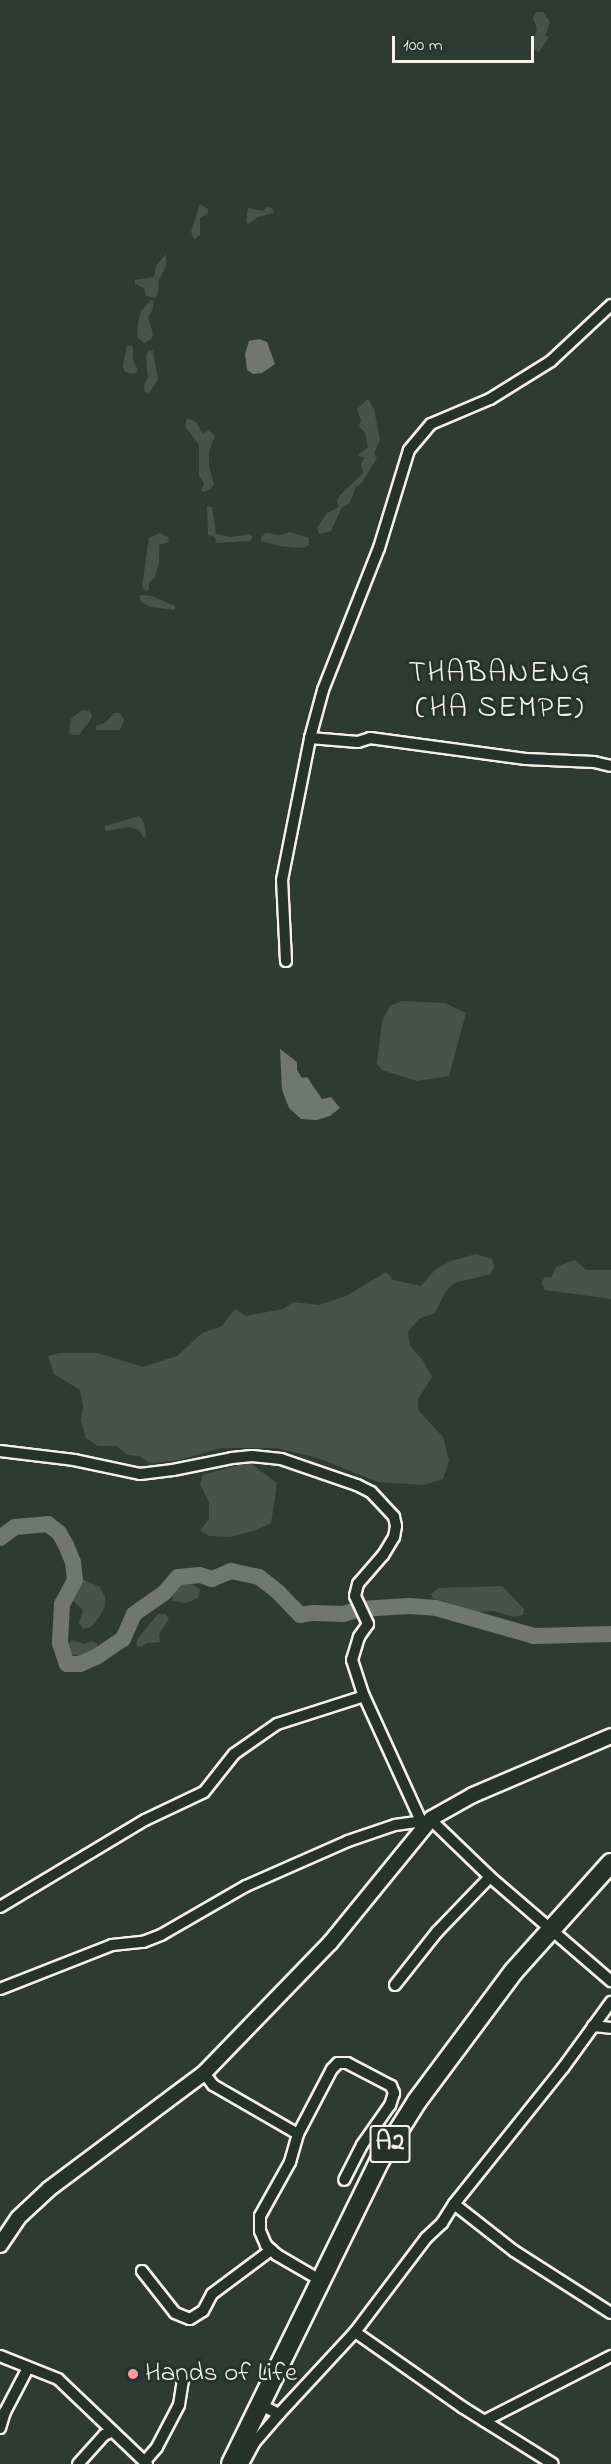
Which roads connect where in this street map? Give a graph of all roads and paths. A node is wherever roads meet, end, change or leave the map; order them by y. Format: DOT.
graph roads {
  1 [pos="611,305"];
  2 [pos="310,738"];
  3 [pos="611,766"];
  4 [pos="286,961"];
  5 [pos="0,1450"];
  6 [pos="364,1696"];
  7 [pos="611,1736"];
  8 [pos="426,1821"];
  9 [pos="611,1863"];
  10 [pos="490,1877"];
  11 [pos="0,1907"];
  12 [pos="552,1930"];
  13 [pos="611,1981"];
  14 [pos="395,1985"];
  15 [pos="0,1989"];
  16 [pos="611,2002"];
  17 [pos="593,2026"];
  18 [pos="611,2028"];
  19 [pos="204,2073"];
  20 [pos="298,2134"];
  21 [pos="344,2181"];
  22 [pos="454,2204"];
  23 [pos="0,2245"];
  24 [pos="271,2250"];
  25 [pos="142,2271"];
  26 [pos="320,2280"];
  27 [pos="611,2313"];
  28 [pos="355,2332"];
  29 [pos="0,2356"];
  30 [pos="611,2356"];
  31 [pos="28,2368"];
  32 [pos="184,2375"];
  33 [pos="258,2404"];
  34 [pos="279,2414"];
  35 [pos="484,2421"];
  36 [pos="0,2428"];
  37 [pos="111,2432"];
  38 [pos="146,2463"];
  39 [pos="78,2464"];
  40 [pos="231,2464"];
  41 [pos="243,2464"];
  42 [pos="553,2464"];
  1 -- 2 [label="street"];
  2 -- 3 [label="street"];
  2 -- 4 [label="street"];
  5 -- 6 [label="street"];
  6 -- 8 [label="street"];
  6 -- 11 [label="street"];
  7 -- 8 [label="street"];
  8 -- 10 [label="street"];
  8 -- 15 [label="street"];
  8 -- 19 [label="street"];
  9 -- 12 [label="main road, A2"];
  10 -- 12 [label="street"];
  10 -- 14 [label="street"];
  12 -- 13 [label="street"];
  12 -- 26 [label="main road, A2"];
  16 -- 17 [label="street"];
  17 -- 18 [label="street"];
  17 -- 22 [label="street"];
  19 -- 20 [label="street"];
  19 -- 23 [label="street"];
  20 -- 21 [label="street"];
  20 -- 24 [label="street"];
  22 -- 27 [label="street"];
  22 -- 28 [label="street"];
  24 -- 25 [label="street"];
  24 -- 26 [label="street"];
  26 -- 33 [label="main road, A2"];
  28 -- 34 [label="street"];
  28 -- 35 [label="street"];
  29 -- 31 [label="street"];
  30 -- 35 [label="street"];
  31 -- 36 [label="street"];
  31 -- 37 [label="street"];
  32 -- 38 [label="street"];
  33 -- 34 [label="street"];
  33 -- 40 [label="main road, A2"];
  34 -- 41 [label="street"];
  35 -- 42 [label="street"];
  37 -- 38 [label="street"];
  37 -- 39 [label="street"];
}
